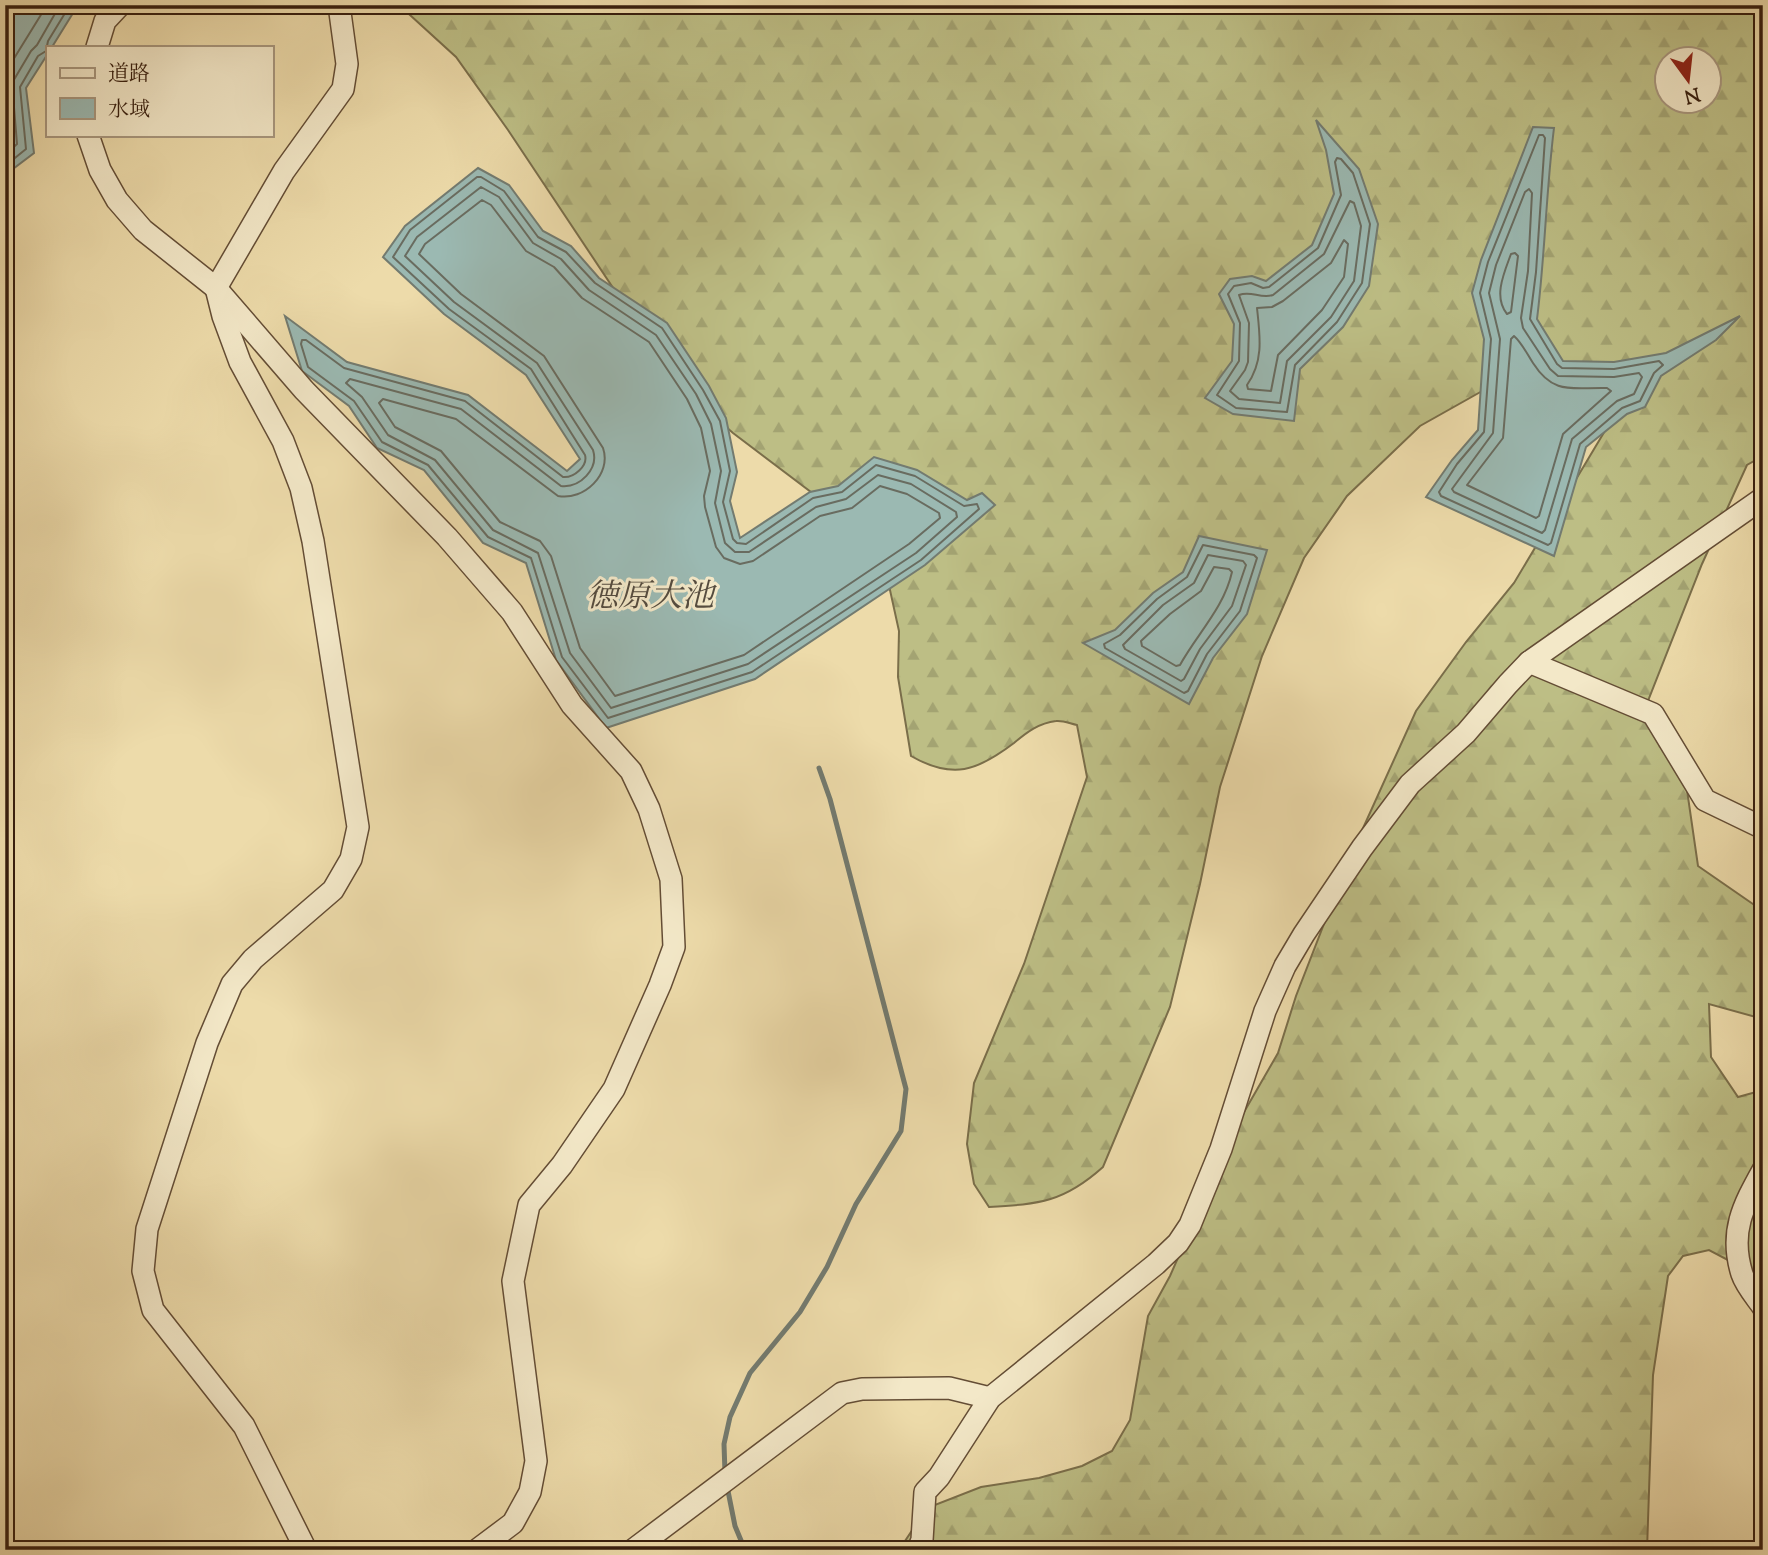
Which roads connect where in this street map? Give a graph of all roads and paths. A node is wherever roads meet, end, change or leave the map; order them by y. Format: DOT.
graph roads {
  1 [pos="120,5"];
  2 [pos="339,5"];
  3 [pos="97,46"];
  4 [pos="88,136"];
  5 [pos="216,288"];
  6 [pos="1763,498"];
  7 [pos="1529,662"];
  8 [pos="1763,828"];
  9 [pos="1763,1170"];
  10 [pos="1763,1307"];
  11 [pos="990,1398"];
  12 [pos="306,1550"];
  13 [pos="477,1550"];
  14 [pos="633,1550"];
  15 [pos="918,1550"];
  1 -- 3 [label="street"];
  2 -- 5 [label="street"];
  4 -- 5 [label="street"];
  5 -- 12 [label="street"];
  5 -- 13 [label="street"];
  6 -- 7 [label="street"];
  7 -- 8 [label="street"];
  7 -- 11 [label="street"];
  9 -- 10 [label="street"];
  11 -- 14 [label="street"];
  11 -- 15 [label="street"];
}
